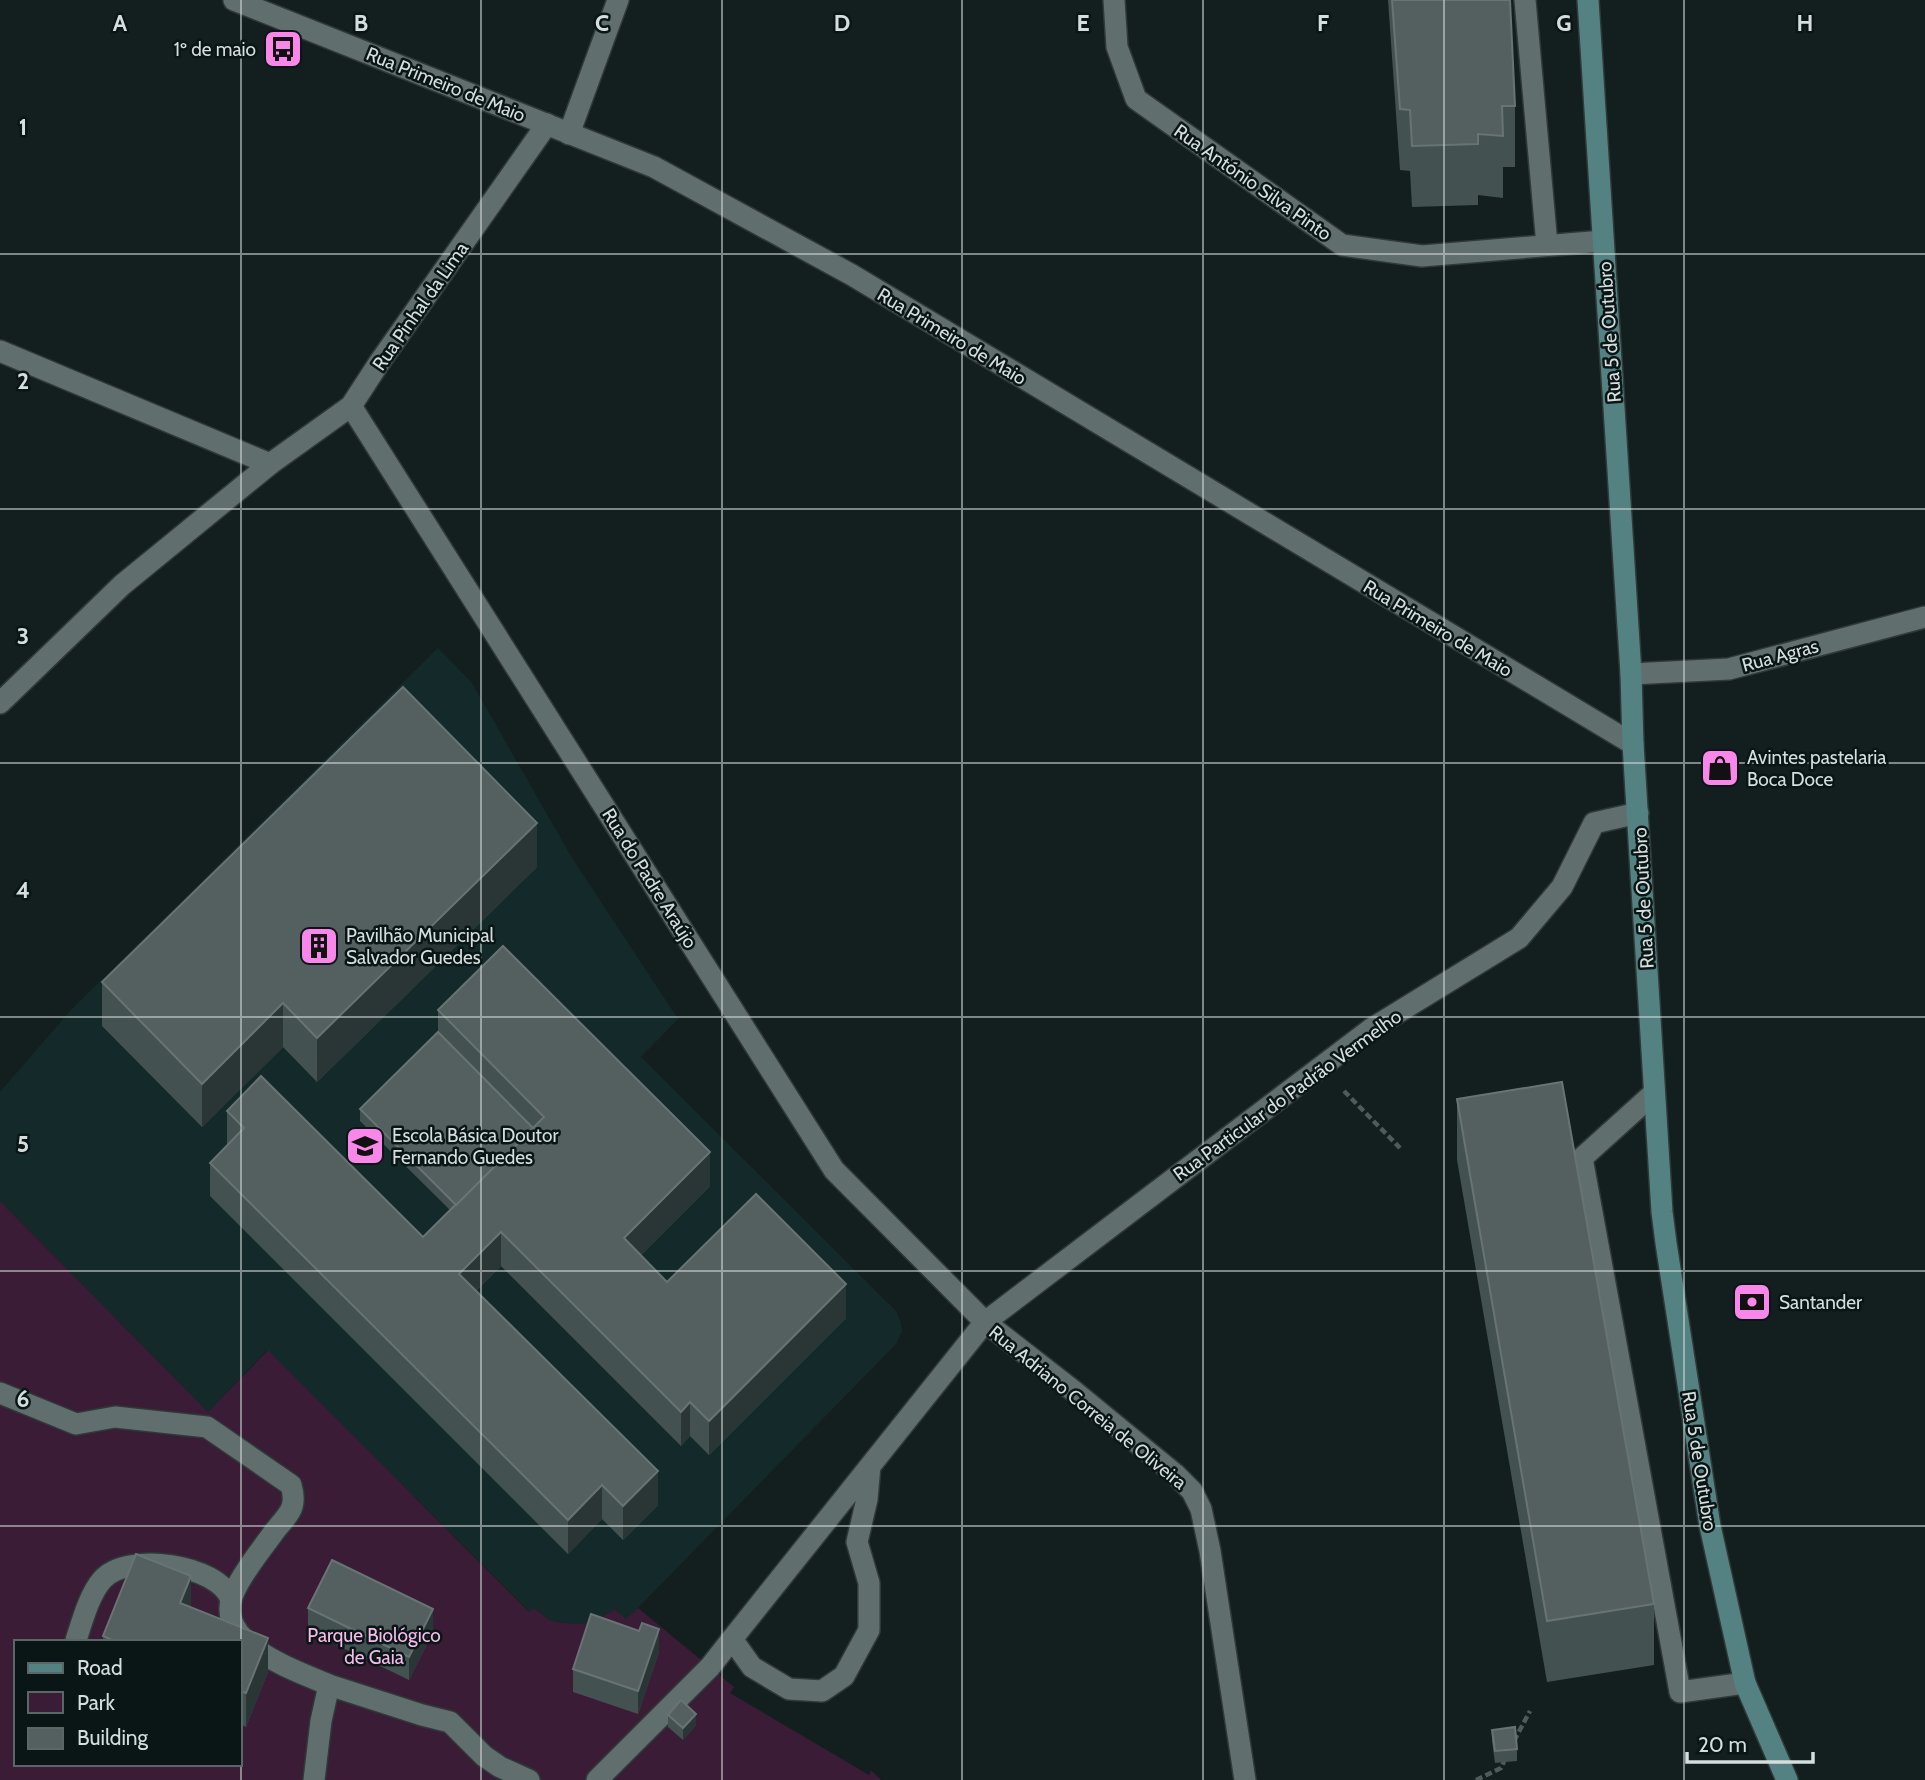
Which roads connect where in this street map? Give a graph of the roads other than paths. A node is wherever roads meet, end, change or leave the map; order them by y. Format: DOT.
graph roads {
  1 [pos="234,0"];
  2 [pos="618,0"];
  3 [pos="1114,0"];
  4 [pos="1525,0"];
  5 [pos="1588,0"];
  6 [pos="547,124"];
  7 [pos="569,134"];
  8 [pos="1603,241"];
  9 [pos="1547,245"];
  10 [pos="0,351"];
  11 [pos="351,407"];
  12 [pos="270,464"];
  13 [pos="1925,617"];
  14 [pos="1631,674"];
  15 [pos="0,703"];
  16 [pos="1633,744"];
  17 [pos="1638,813"];
  18 [pos="1654,1093"];
  19 [pos="985,1322"];
  20 [pos="0,1394"];
  21 [pos="870,1466"];
  22 [pos="232,1600"];
  23 [pos="733,1639"];
  24 [pos="76,1640"];
  25 [pos="1745,1683"];
  26 [pos="328,1685"];
  27 [pos="593,1779"];
  28 [pos="314,1780"];
  29 [pos="529,1780"];
  30 [pos="1245,1780"];
  31 [pos="1787,1780"];
  1 -- 6 [label="street, Rua Primeiro de Maio"];
  2 -- 7 [label="street"];
  3 -- 9 [label="street, Rua António Silva Pinto"];
  4 -- 9 [label="street"];
  5 -- 8 [label="street, Rua 5 de Outubro"];
  6 -- 7 [label="street, Rua Primeiro de Maio"];
  6 -- 11 [label="street, Rua Pinhal da Lima"];
  7 -- 16 [label="street, Rua Primeiro de Maio"];
  8 -- 9 [label="street, Rua António Silva Pinto"];
  8 -- 14 [label="street, Rua 5 de Outubro"];
  10 -- 12 [label="street"];
  11 -- 12 [label="street, Rua Pinhal da Lima"];
  11 -- 19 [label="street, Rua do Padre Araújo"];
  12 -- 15 [label="street, Rua Pinhal da Lima"];
  13 -- 14 [label="street, Rua Agras"];
  14 -- 16 [label="street, Rua 5 de Outubro"];
  16 -- 17 [label="street, Rua 5 de Outubro"];
  17 -- 18 [label="street, Rua 5 de Outubro"];
  17 -- 19 [label="street, Rua Particular do Padrão Vermelho"];
  18 -- 25 [label="street, Rua 5 de Outubro"];
  18 -- 25 [label="street"];
  19 -- 21 [label="street, Rua Particular do Padrão Vermelho"];
  19 -- 30 [label="street, Rua Adriano Correia de Oliveira"];
  20 -- 22 [label="street"];
  21 -- 23 [label="street, Rua Particular do Padrão Vermelho"];
  21 -- 23 [label="street"];
  22 -- 24 [label="street"];
  22 -- 26 [label="street"];
  23 -- 27 [label="street, Rua Particular do Padrão Vermelho"];
  25 -- 31 [label="street, Rua 5 de Outubro"];
  26 -- 28 [label="street"];
  26 -- 29 [label="street"];
}
